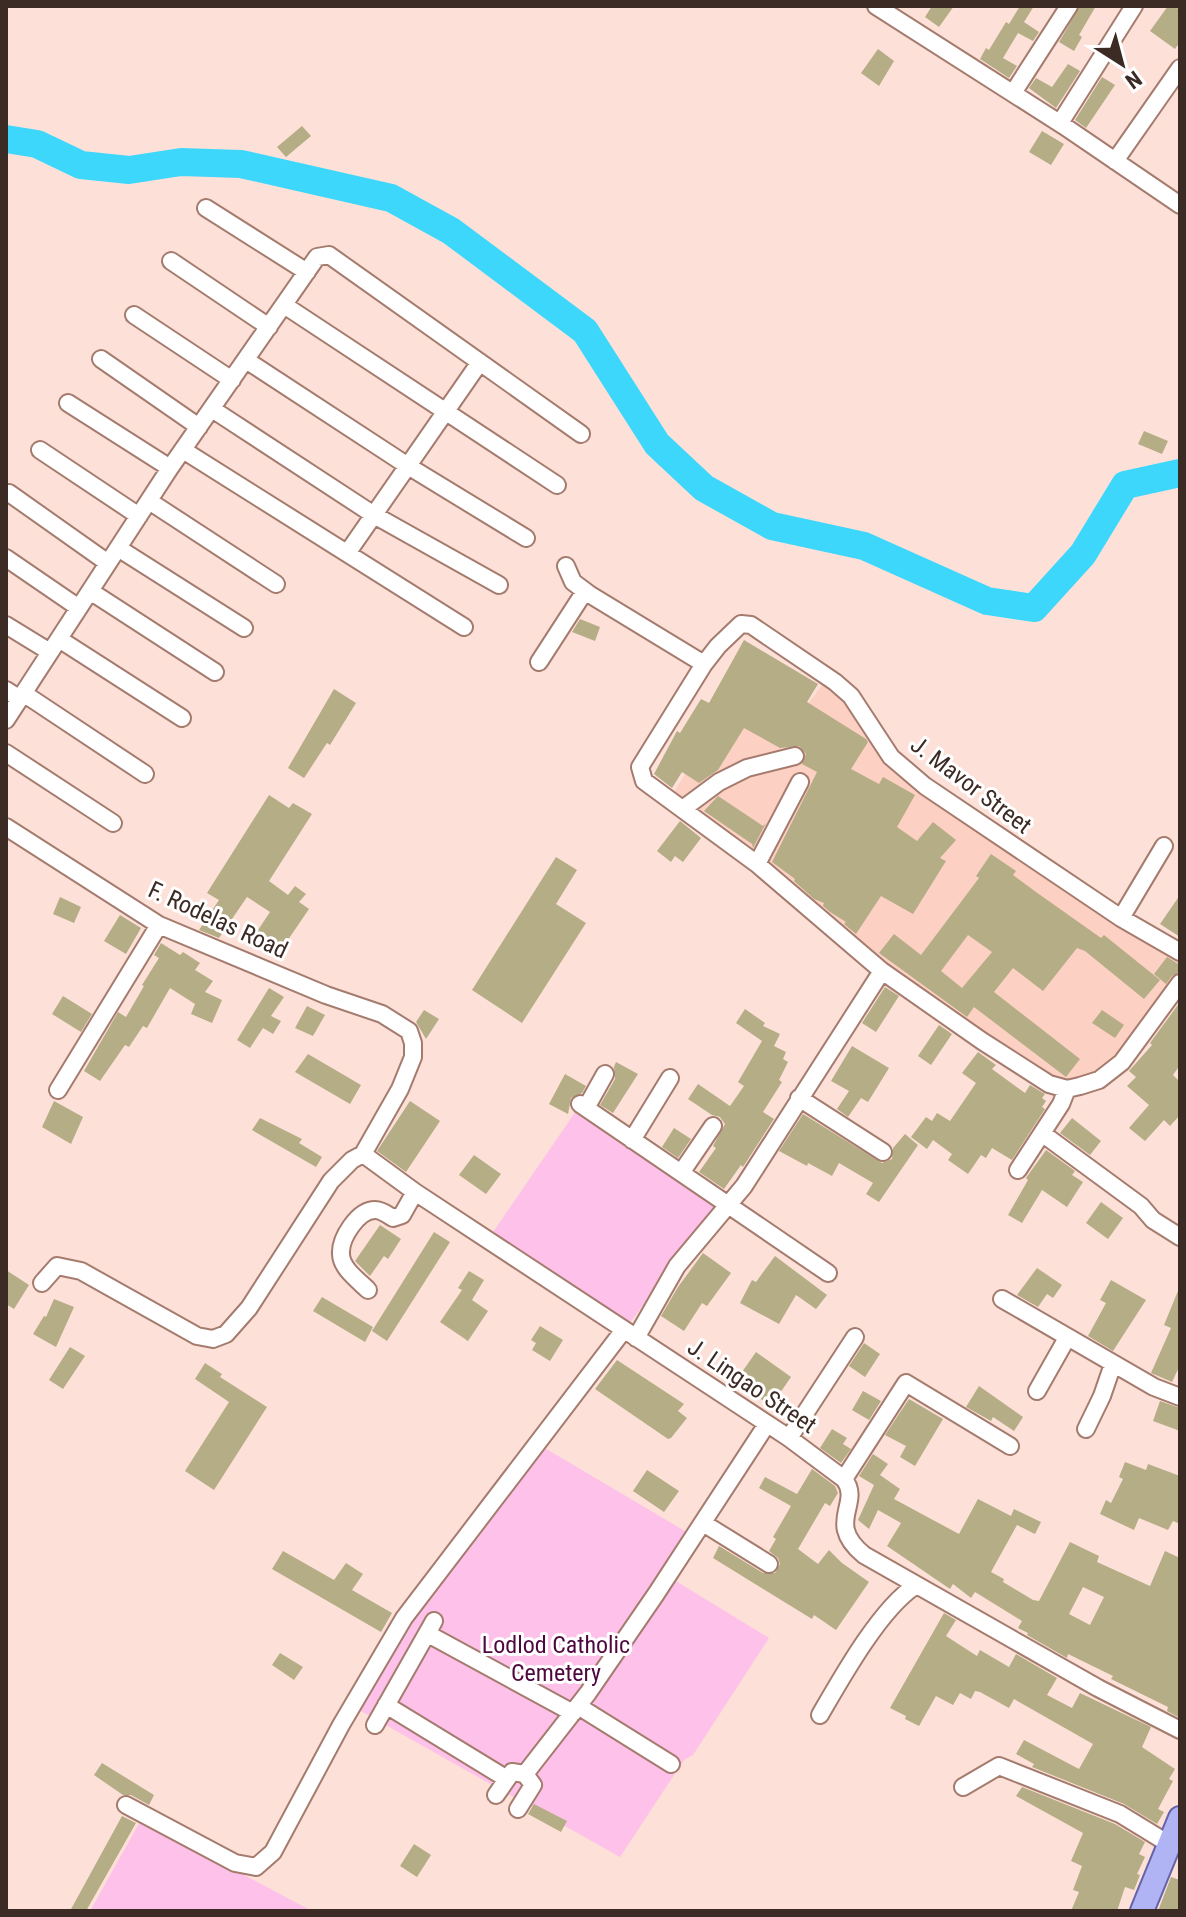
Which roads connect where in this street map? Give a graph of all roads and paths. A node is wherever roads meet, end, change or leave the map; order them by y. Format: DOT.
graph roads {
  1 [pos="876,6"];
  2 [pos="1069,6"];
  3 [pos="1134,6"];
  4 [pos="1180,68"];
  5 [pos="1013,93"];
  6 [pos="1060,123"];
  7 [pos="1115,161"];
  8 [pos="1180,205"];
  9 [pos="206,208"];
  10 [pos="171,261"];
  11 [pos="307,272"];
  12 [pos="284,305"];
  13 [pos="134,315"];
  14 [pos="269,327"];
  15 [pos="101,359"];
  16 [pos="246,360"];
  17 [pos="480,362"];
  18 [pos="232,380"];
  19 [pos="68,403"];
  20 [pos="212,409"];
  21 [pos="445,414"];
  22 [pos="199,427"];
  23 [pos="581,434"];
  24 [pos="40,450"];
  25 [pos="183,450"];
  26 [pos="408,466"];
  27 [pos="170,468"];
  28 [pos="557,485"];
  29 [pos="9,493"];
  30 [pos="149,501"];
  31 [pos="374,515"];
  32 [pos="139,516"];
  33 [pos="526,538"];
  34 [pos="118,548"];
  35 [pos="348,552"];
  36 [pos="6,558"];
  37 [pos="108,563"];
  38 [pos="566,566"];
  39 [pos="276,584"];
  40 [pos="499,585"];
  41 [pos="90,591"];
  42 [pos="585,591"];
  43 [pos="79,608"];
  44 [pos="6,625"];
  45 [pos="464,627"];
  46 [pos="244,628"];
  47 [pos="55,645"];
  48 [pos="539,662"];
  49 [pos="704,664"];
  50 [pos="215,672"];
  51 [pos="16,694"];
  52 [pos="182,718"];
  53 [pos="6,720"];
  54 [pos="6,753"];
  55 [pos="795,756"];
  56 [pos="145,774"];
  57 [pos="800,782"];
  58 [pos="684,808"];
  59 [pos="113,823"];
  60 [pos="6,827"];
  61 [pos="1164,846"];
  62 [pos="757,864"];
  63 [pos="1121,918"];
  64 [pos="159,925"];
  65 [pos="1180,952"];
  66 [pos="882,971"];
  67 [pos="1180,983"];
  68 [pos="605,1074"];
  69 [pos="670,1078"];
  70 [pos="1067,1089"];
  71 [pos="58,1090"];
  72 [pos="799,1098"];
  73 [pos="713,1126"];
  74 [pos="1043,1134"];
  75 [pos="632,1140"];
  76 [pos="883,1152"];
  77 [pos="363,1154"];
  78 [pos="1018,1170"];
  79 [pos="681,1173"];
  80 [pos="415,1192"];
  81 [pos="726,1206"];
  82 [pos="1180,1237"];
  83 [pos="828,1273"];
  84 [pos="42,1283"];
  85 [pos="368,1290"];
  86 [pos="1002,1299"];
  87 [pos="630,1334"];
  88 [pos="855,1337"];
  89 [pos="1067,1338"];
  90 [pos="1113,1364"];
  91 [pos="1037,1391"];
  92 [pos="1180,1397"];
  93 [pos="767,1424"];
  94 [pos="1086,1429"];
  95 [pos="789,1438"];
  96 [pos="1010,1446"];
  97 [pos="844,1479"];
  98 [pos="703,1523"];
  99 [pos="769,1564"];
  100 [pos="915,1586"];
  101 [pos="386,1705"];
  102 [pos="575,1710"];
  103 [pos="820,1715"];
  104 [pos="375,1725"];
  105 [pos="1180,1730"];
  106 [pos="671,1764"];
  107 [pos="525,1774"];
  108 [pos="507,1779"];
  109 [pos="963,1787"];
  110 [pos="496,1795"];
  111 [pos="126,1805"];
  112 [pos="518,1809"];
  113 [pos="1180,1818"];
  114 [pos="1169,1844"];
  115 [pos="1142,1911"];
  1 -- 5 [label="street"];
  2 -- 5 [label="street"];
  3 -- 6 [label="street"];
  4 -- 7 [label="street"];
  5 -- 6 [label="street"];
  6 -- 7 [label="street"];
  7 -- 8 [label="street"];
  9 -- 11 [label="street"];
  10 -- 14 [label="street"];
  11 -- 12 [label="street"];
  11 -- 17 [label="street"];
  12 -- 14 [label="street"];
  12 -- 21 [label="street"];
  13 -- 18 [label="street"];
  14 -- 16 [label="street"];
  15 -- 22 [label="street"];
  16 -- 18 [label="street"];
  16 -- 26 [label="street"];
  17 -- 21 [label="street"];
  17 -- 23 [label="street"];
  18 -- 20 [label="street"];
  19 -- 27 [label="street"];
  20 -- 22 [label="street"];
  20 -- 31 [label="street"];
  21 -- 26 [label="street"];
  21 -- 28 [label="street"];
  22 -- 25 [label="street"];
  24 -- 32 [label="street"];
  25 -- 27 [label="street"];
  25 -- 35 [label="street"];
  26 -- 31 [label="street"];
  26 -- 33 [label="street"];
  27 -- 30 [label="street"];
  29 -- 37 [label="street"];
  30 -- 32 [label="street"];
  30 -- 39 [label="street"];
  31 -- 35 [label="street"];
  31 -- 40 [label="street"];
  32 -- 34 [label="street"];
  34 -- 37 [label="street"];
  34 -- 46 [label="street"];
  35 -- 45 [label="street"];
  36 -- 43 [label="street"];
  37 -- 41 [label="street"];
  38 -- 42 [label="street"];
  41 -- 43 [label="street"];
  41 -- 50 [label="street"];
  42 -- 48 [label="street"];
  42 -- 49 [label="street"];
  43 -- 47 [label="street"];
  44 -- 47 [label="street"];
  47 -- 51 [label="street"];
  47 -- 52 [label="street"];
  49 -- 58 [label="street, J. Mavor Street"];
  49 -- 63 [label="street, J. Mavor Street"];
  51 -- 53 [label="street"];
  51 -- 56 [label="street"];
  54 -- 59 [label="street"];
  55 -- 58 [label="street"];
  57 -- 62 [label="street"];
  58 -- 62 [label="street"];
  60 -- 64 [label="street, F. Rodelas Road"];
  61 -- 63 [label="street"];
  62 -- 66 [label="street"];
  63 -- 65 [label="street, J. Mavor Street"];
  64 -- 71 [label="street"];
  64 -- 77 [label="street, F. Rodelas Road"];
  66 -- 70 [label="street"];
  66 -- 72 [label="street"];
  67 -- 70 [label="street"];
  68 -- 75 [label="street"];
  69 -- 75 [label="street"];
  70 -- 74 [label="street"];
  72 -- 76 [label="street"];
  72 -- 81 [label="street"];
  73 -- 79 [label="street"];
  74 -- 78 [label="street"];
  74 -- 82 [label="street"];
  75 -- 79 [label="street"];
  77 -- 80 [label="street, J. Lingao Street"];
  77 -- 84 [label="street"];
  79 -- 81 [label="street"];
  80 -- 85 [label="street"];
  80 -- 87 [label="street, J. Lingao Street"];
  81 -- 83 [label="street"];
  81 -- 87 [label="street"];
  86 -- 89 [label="street"];
  87 -- 93 [label="street, J. Lingao Street"];
  87 -- 111 [label="street"];
  88 -- 95 [label="street"];
  89 -- 90 [label="street"];
  89 -- 91 [label="street"];
  90 -- 92 [label="street"];
  90 -- 94 [label="street"];
  93 -- 95 [label="street, J. Lingao Street"];
  93 -- 98 [label="street"];
  95 -- 97 [label="street, J. Lingao Street"];
  96 -- 97 [label="street"];
  97 -- 100 [label="street"];
  98 -- 99 [label="street"];
  98 -- 102 [label="street"];
  100 -- 103 [label="street"];
  100 -- 105 [label="street"];
  101 -- 102 [label="street"];
  101 -- 104 [label="street"];
  101 -- 108 [label="street"];
  102 -- 106 [label="street"];
  102 -- 107 [label="street"];
  107 -- 108 [label="street"];
  107 -- 112 [label="street"];
  108 -- 110 [label="street"];
  109 -- 114 [label="street"];
  113 -- 114 [label="main road"];
  114 -- 115 [label="main road"];
}
